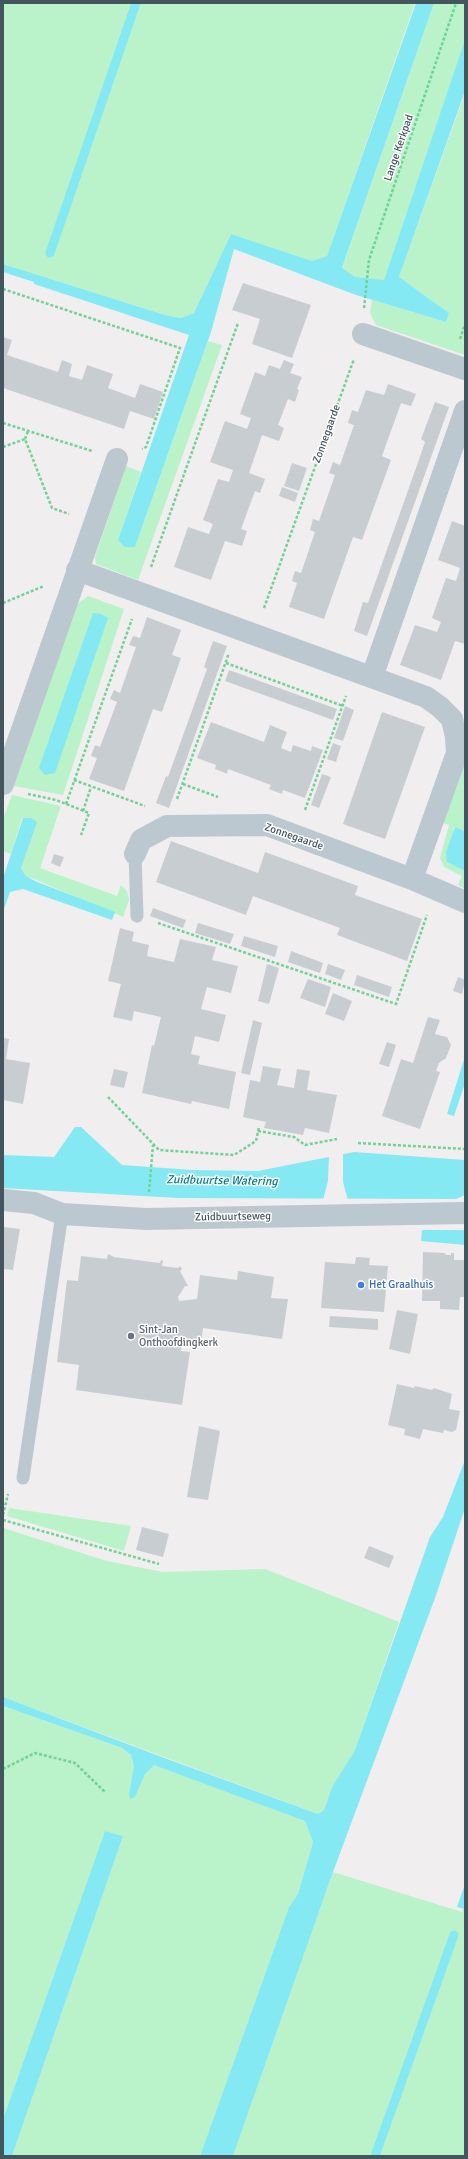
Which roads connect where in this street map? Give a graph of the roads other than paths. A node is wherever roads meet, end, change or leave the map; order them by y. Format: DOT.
graph roads {
  1 [pos="363,334"];
  2 [pos="465,369"];
  3 [pos="465,411"];
  4 [pos="117,460"];
  5 [pos="77,570"];
  6 [pos="364,674"];
  7 [pos="12,788"];
  8 [pos="136,854"];
  9 [pos="412,879"];
  10 [pos="465,902"];
  11 [pos="137,916"];
  12 [pos="3,1200"];
  13 [pos="465,1213"];
  14 [pos="62,1214"];
  15 [pos="23,1478"];
  1 -- 2 [label="street"];
  3 -- 6 [label="street"];
  4 -- 5 [label="street"];
  5 -- 6 [label="street"];
  5 -- 7 [label="street"];
  6 -- 9 [label="street"];
  8 -- 9 [label="street, Zonnegaarde"];
  8 -- 11 [label="lane"];
  9 -- 10 [label="street, Zonnegaarde"];
  12 -- 14 [label="street, Zuidbuurtseweg"];
  13 -- 14 [label="street, Zuidbuurtseweg"];
  14 -- 15 [label="lane"];
}
